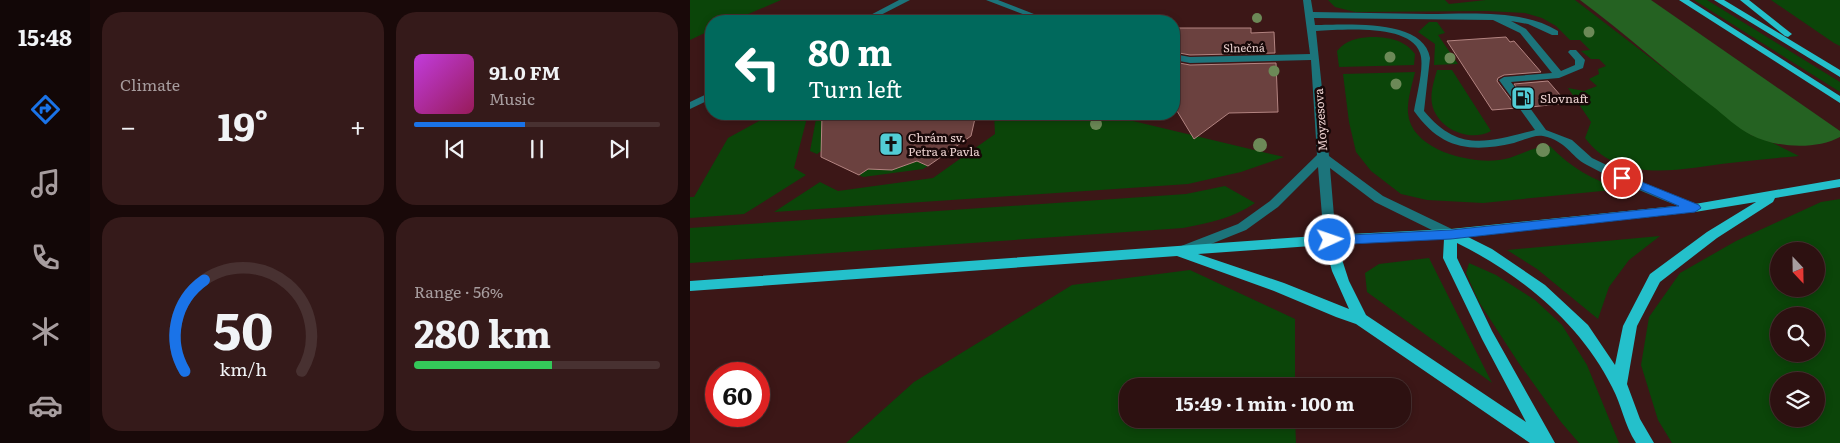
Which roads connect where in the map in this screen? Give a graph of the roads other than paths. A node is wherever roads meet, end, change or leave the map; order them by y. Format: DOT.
graph roads {
  1 [pos="906,0"];
  2 [pos="990,0"];
  3 [pos="1307,0"];
  4 [pos="1683,0"];
  5 [pos="1718,0"];
  6 [pos="1744,0"];
  7 [pos="1309,14"];
  8 [pos="875,15"];
  9 [pos="1031,15"];
  10 [pos="1495,18"];
  11 [pos="1311,28"];
  12 [pos="1555,33"];
  13 [pos="1573,52"];
  14 [pos="1180,58"];
  15 [pos="1315,58"];
  16 [pos="1840,74"];
  17 [pos="1558,75"];
  18 [pos="705,98"];
  19 [pos="1840,100"];
  20 [pos="690,106"];
  21 [pos="1542,132"];
  22 [pos="1322,157"];
  23 [pos="1840,182"];
  24 [pos="1775,195"];
  25 [pos="1695,208"];
  26 [pos="1451,234"];
  27 [pos="1330,240"];
  28 [pos="1178,252"];
  29 [pos="690,286"];
  30 [pos="1361,319"];
  31 [pos="1619,384"];
  32 [pos="1545,443"];
  33 [pos="1646,443"];
  1 -- 8 [label="street"];
  2 -- 9 [label="street"];
  3 -- 7 [label="street, Moyzesova"];
  4 -- 19 [label="main road"];
  5 -- 16 [label="main road"];
  6 -- 16 [label="main road"];
  7 -- 10 [label="street"];
  7 -- 11 [label="street, Moyzesova"];
  10 -- 12 [label="street"];
  10 -- 17 [label="street"];
  11 -- 15 [label="street, Moyzesova"];
  11 -- 21 [label="street"];
  13 -- 17 [label="street"];
  14 -- 15 [label="street, Slnečná"];
  15 -- 22 [label="street, Moyzesova"];
  17 -- 21 [label="street"];
  18 -- 20 [label="street"];
  21 -- 25 [label="street"];
  22 -- 26 [label="street"];
  22 -- 27 [label="street, Moyzesova"];
  22 -- 28 [label="street"];
  23 -- 24 [label="main road"];
  24 -- 25 [label="main road"];
  24 -- 31 [label="main road"];
  25 -- 26 [label="main road"];
  26 -- 27 [label="main road"];
  26 -- 31 [label="main road"];
  26 -- 32 [label="main road"];
  27 -- 28 [label="main road"];
  27 -- 30 [label="main road"];
  28 -- 29 [label="main road"];
  28 -- 30 [label="main road"];
  30 -- 32 [label="main road"];
  31 -- 33 [label="main road"];
}
